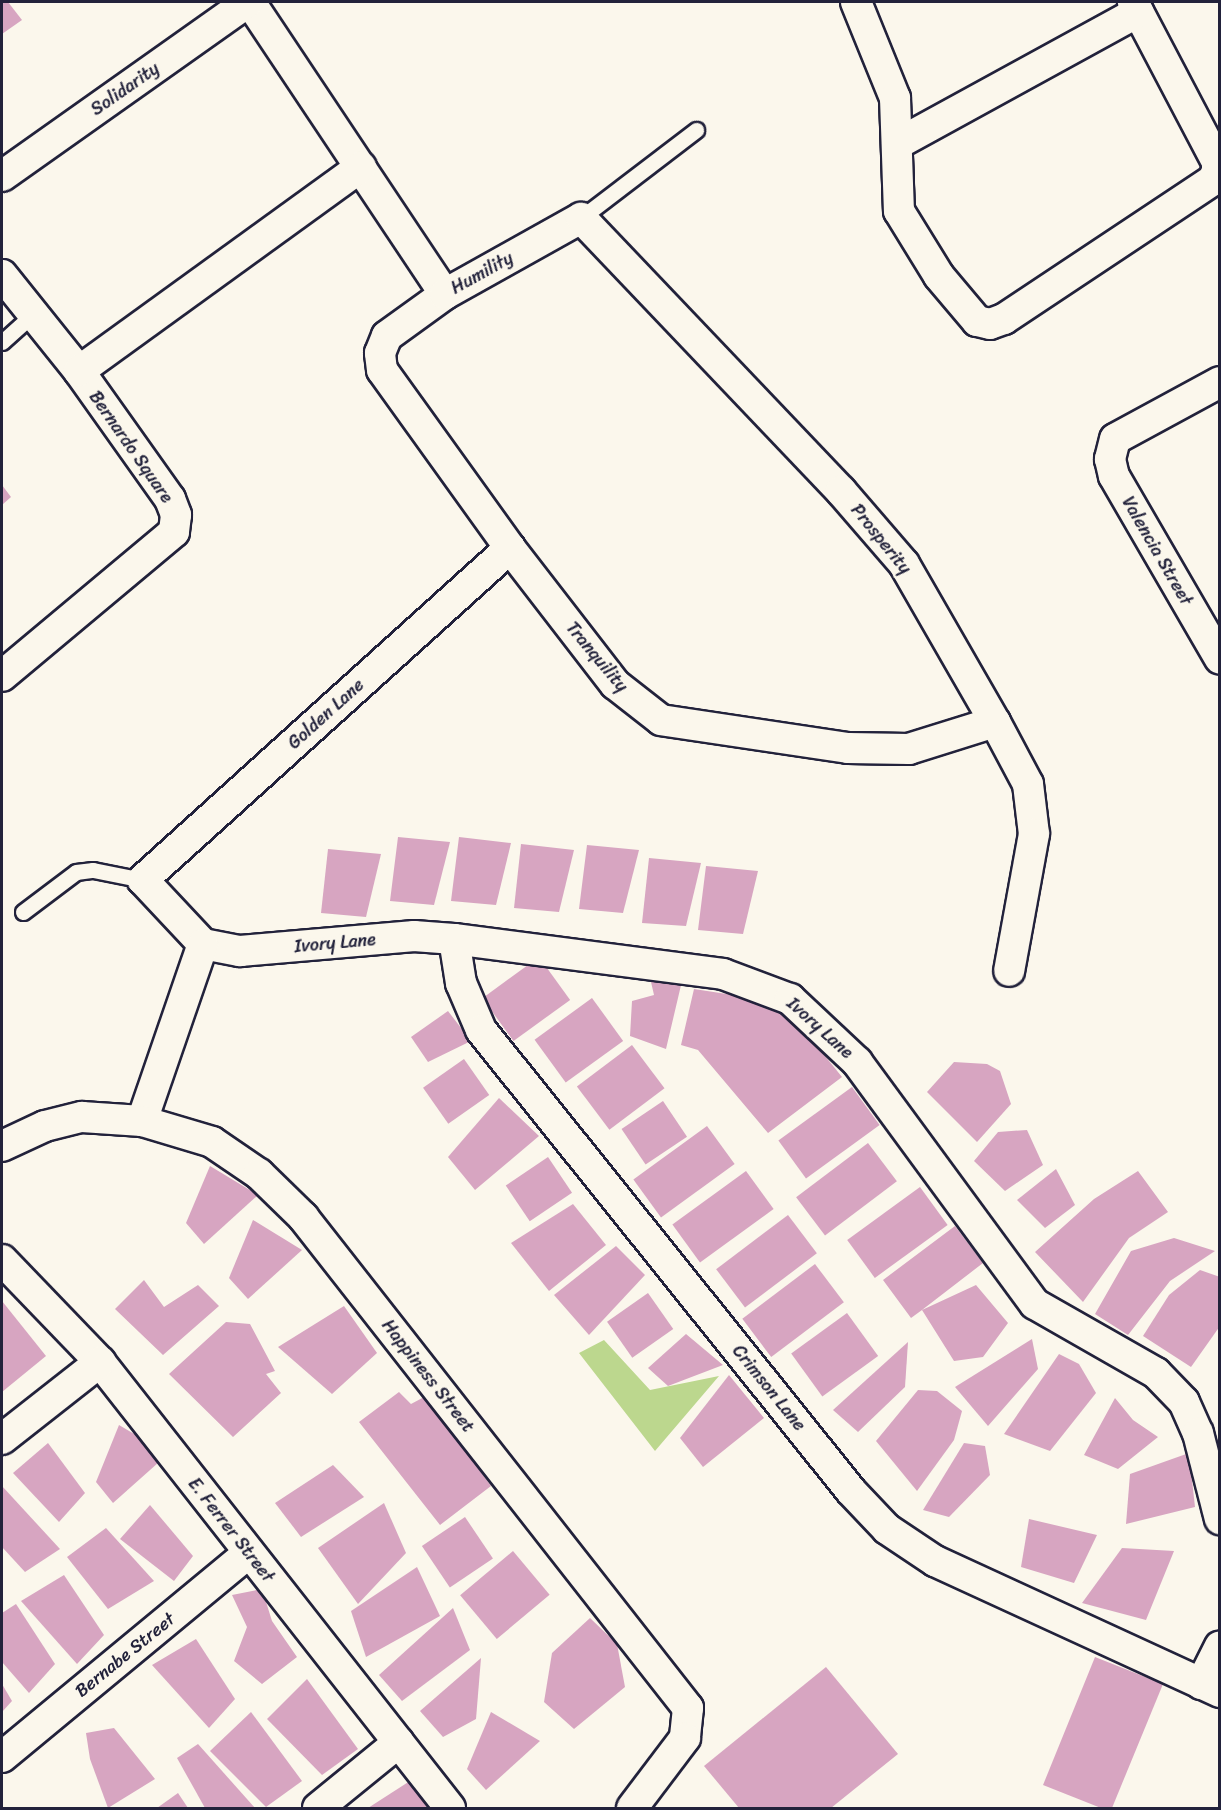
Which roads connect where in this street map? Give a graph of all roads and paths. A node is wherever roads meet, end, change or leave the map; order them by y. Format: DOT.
graph roads {
  1 [pos="249,2"];
  2 [pos="856,2"];
  3 [pos="1135,7"];
  4 [pos="696,130"];
  5 [pos="897,144"];
  6 [pos="361,167"];
  7 [pos="2,176"];
  8 [pos="581,218"];
  9 [pos="2,274"];
  10 [pos="445,294"];
  11 [pos="32,315"];
  12 [pos="387,336"];
  13 [pos="2,342"];
  14 [pos="79,371"];
  15 [pos="1220,382"];
  16 [pos="510,548"];
  17 [pos="1220,659"];
  18 [pos="2,676"];
  19 [pos="995,722"];
  20 [pos="143,880"];
  21 [pos="23,912"];
  22 [pos="454,939"];
  23 [pos="203,944"];
  24 [pos="1009,971"];
  25 [pos="142,1121"];
  26 [pos="2,1146"];
  27 [pos="2,1260"];
  28 [pos="100,1362"];
  29 [pos="2,1439"];
  30 [pos="1220,1519"];
  31 [pos="249,1553"];
  32 [pos="1220,1646"];
  33 [pos="1210,1688"];
  34 [pos="399,1742"];
  35 [pos="2,1757"];
  36 [pos="318,1809"];
  37 [pos="450,1809"];
  38 [pos="632,1809"];
  1 -- 6 [label="street"];
  1 -- 7 [label="street, Solidarity"];
  2 -- 5 [label="street"];
  3 -- 5 [label="street"];
  3 -- 5 [label="street"];
  4 -- 8 [label="lane"];
  6 -- 10 [label="street"];
  6 -- 14 [label="street"];
  8 -- 10 [label="street, Humility"];
  8 -- 19 [label="street, Prosperity"];
  9 -- 11 [label="street, Bernardo Square"];
  10 -- 12 [label="street, Humility"];
  11 -- 13 [label="lane"];
  11 -- 14 [label="street, Bernardo Square"];
  12 -- 16 [label="street, Tranquility"];
  14 -- 18 [label="street, Bernardo Square"];
  15 -- 17 [label="street, Valencia Street"];
  16 -- 19 [label="street, Tranquility"];
  16 -- 20 [label="street, Golden Lane"];
  19 -- 24 [label="street, Prosperity"];
  20 -- 21 [label="lane"];
  20 -- 23 [label="street"];
  22 -- 23 [label="street, Ivory Lane"];
  22 -- 30 [label="street, Ivory Lane"];
  22 -- 33 [label="street, Crimson Lane"];
  23 -- 25 [label="street"];
  25 -- 26 [label="street, Happiness Street"];
  25 -- 38 [label="street, Happiness Street"];
  27 -- 28 [label="street, E. Ferrer Street"];
  28 -- 29 [label="street"];
  28 -- 31 [label="street, E. Ferrer Street"];
  31 -- 34 [label="street, E. Ferrer Street"];
  31 -- 35 [label="street, Bernabe Street"];
  32 -- 33 [label="street"];
  34 -- 36 [label="street"];
  34 -- 37 [label="street, E. Ferrer Street"];
}
